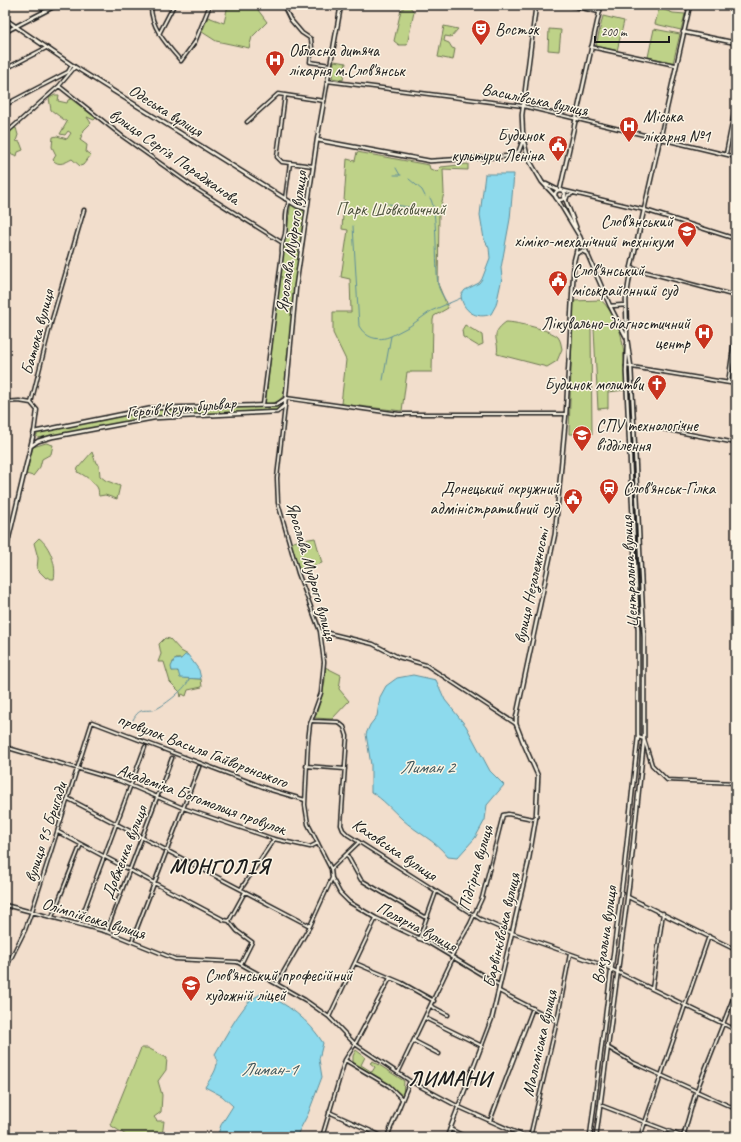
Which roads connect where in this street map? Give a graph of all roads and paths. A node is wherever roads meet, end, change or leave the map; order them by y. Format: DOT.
graph roads {
  1 [pos="57,5"];
  2 [pos="151,5"];
  3 [pos="174,5"];
  4 [pos="210,5"];
  5 [pos="283,5"];
  6 [pos="341,5"];
  7 [pos="536,5"];
  8 [pos="570,5"];
  9 [pos="601,5"];
  10 [pos="690,5"];
  11 [pos="600,12"];
  12 [pos="5,19"];
  13 [pos="15,27"];
  14 [pos="5,32"];
  15 [pos="683,32"];
  16 [pos="159,34"];
  17 [pos="736,43"];
  18 [pos="591,47"];
  19 [pos="46,48"];
  20 [pos="72,65"];
  21 [pos="330,65"];
  22 [pos="676,65"];
  23 [pos="75,67"];
  24 [pos="5,69"];
  25 [pos="327,81"];
  26 [pos="59,86"];
  27 [pos="285,95"];
  28 [pos="324,101"];
  29 [pos="736,103"];
  30 [pos="5,105"];
  31 [pos="523,106"];
  32 [pos="575,119"];
  33 [pos="247,122"];
  34 [pos="5,134"];
  35 [pos="523,138"];
  36 [pos="660,139"];
  37 [pos="317,140"];
  38 [pos="726,154"];
  39 [pos="511,156"];
  40 [pos="736,157"];
  41 [pos="528,158"];
  42 [pos="290,163"];
  43 [pos="313,166"];
  44 [pos="542,182"];
  45 [pos="560,190"];
  46 [pos="574,193"];
  47 [pos="565,197"];
  48 [pos="556,198"];
  49 [pos="285,199"];
  50 [pos="290,202"];
  51 [pos="307,209"];
  52 [pos="644,209"];
  53 [pos="84,210"];
  54 [pos="580,237"];
  55 [pos="736,240"];
  56 [pos="281,242"];
  57 [pos="584,246"];
  58 [pos="577,250"];
  59 [pos="582,251"];
  60 [pos="576,254"];
  61 [pos="588,254"];
  62 [pos="631,268"];
  63 [pos="736,296"];
  64 [pos="626,305"];
  65 [pos="610,306"];
  66 [pos="736,327"];
  67 [pos="627,339"];
  68 [pos="626,366"];
  69 [pos="631,366"];
  70 [pos="728,383"];
  71 [pos="736,384"];
  72 [pos="286,398"];
  73 [pos="5,402"];
  74 [pos="31,403"];
  75 [pos="263,405"];
  76 [pos="285,405"];
  77 [pos="566,414"];
  78 [pos="663,429"];
  79 [pos="34,432"];
  80 [pos="736,443"];
  81 [pos="31,446"];
  82 [pos="6,533"];
  83 [pos="10,535"];
  84 [pos="5,554"];
  85 [pos="320,631"];
  86 [pos="312,721"];
  87 [pos="92,722"];
  88 [pos="516,724"];
  89 [pos="638,737"];
  90 [pos="644,740"];
  91 [pos="5,747"];
  92 [pos="145,747"];
  93 [pos="642,756"];
  94 [pos="172,758"];
  95 [pos="306,766"];
  96 [pos="199,767"];
  97 [pos="345,769"];
  98 [pos="78,770"];
  99 [pos="736,783"];
  100 [pos="131,786"];
  101 [pos="157,798"];
  102 [pos="69,799"];
  103 [pos="305,800"];
  104 [pos="183,808"];
  105 [pos="536,817"];
  106 [pos="116,824"];
  107 [pos="58,832"];
  108 [pos="142,837"];
  109 [pos="274,839"];
  110 [pos="359,842"];
  111 [pos="81,844"];
  112 [pos="318,844"];
  113 [pos="167,850"];
  114 [pos="347,855"];
  115 [pos="104,856"];
  116 [pos="331,869"];
  117 [pos="130,870"];
  118 [pos="332,878"];
  119 [pos="154,883"];
  120 [pos="241,889"];
  121 [pos="437,891"];
  122 [pos="246,892"];
  123 [pos="628,897"];
  124 [pos="5,905"];
  125 [pos="32,912"];
  126 [pos="663,913"];
  127 [pos="474,915"];
  128 [pos="428,916"];
  129 [pos="52,917"];
  130 [pos="376,918"];
  131 [pos="229,921"];
  132 [pos="79,924"];
  133 [pos="310,926"];
  134 [pos="106,932"];
  135 [pos="512,933"];
  136 [pos="709,936"];
  137 [pos="419,939"];
  138 [pos="132,941"];
  139 [pos="736,950"];
  140 [pos="570,954"];
  141 [pos="452,958"];
  142 [pos="355,963"];
  143 [pos="241,964"];
  144 [pos="611,969"];
  145 [pos="5,970"];
  146 [pos="617,972"];
  147 [pos="390,978"];
  148 [pos="277,983"];
  149 [pos="500,986"];
  150 [pos="652,989"];
  151 [pos="500,991"];
  152 [pos="736,991"];
  153 [pos="434,1001"];
  154 [pos="685,1005"];
  155 [pos="431,1006"];
  156 [pos="533,1008"];
  157 [pos="448,1015"];
  158 [pos="329,1017"];
  159 [pos="425,1018"];
  160 [pos="557,1021"];
  161 [pos="722,1023"];
  162 [pos="736,1030"];
  163 [pos="414,1041"];
  164 [pos="355,1044"];
  165 [pos="482,1046"];
  166 [pos="607,1047"];
  167 [pos="439,1054"];
  168 [pos="345,1060"];
  169 [pos="398,1073"];
  170 [pos="662,1076"];
  171 [pos="410,1081"];
  172 [pos="697,1090"];
  173 [pos="402,1099"];
  174 [pos="599,1105"];
  175 [pos="459,1107"];
  176 [pos="736,1108"];
  177 [pos="329,1112"];
  178 [pos="490,1121"];
  179 [pos="645,1122"];
  180 [pos="450,1129"];
  181 [pos="322,1137"];
  182 [pos="384,1137"];
  183 [pos="387,1137"];
  184 [pos="447,1137"];
  185 [pos="466,1137"];
  186 [pos="526,1137"];
  187 [pos="530,1137"];
  188 [pos="590,1137"];
  189 [pos="596,1137"];
  190 [pos="640,1137"];
  191 [pos="683,1137"];
  1 -- 13 [label="street"];
  2 -- 16 [label="street"];
  3 -- 16 [label="street"];
  4 -- 16 [label="street"];
  5 -- 21 [label="street"];
  6 -- 21 [label="street, Ярослава Мудрого вулиця"];
  7 -- 31 [label="street"];
  8 -- 11 [label="street"];
  9 -- 11 [label="street"];
  10 -- 15 [label="street, Центральна вулиця"];
  11 -- 18 [label="street"];
  12 -- 13 [label="street, Одеська вулиця"];
  13 -- 14 [label="street"];
  13 -- 19 [label="street, Одеська вулиця"];
  15 -- 17 [label="street"];
  15 -- 22 [label="street, Центральна вулиця"];
  18 -- 22 [label="street"];
  18 -- 32 [label="street"];
  19 -- 20 [label="street, Одеська вулиця"];
  19 -- 24 [label="street"];
  20 -- 23 [label="street, Одеська вулиця"];
  20 -- 30 [label="street"];
  21 -- 25 [label="street, Ярослава Мудрого вулиця"];
  22 -- 36 [label="street, Центральна вулиця"];
  23 -- 26 [label="street"];
  23 -- 49 [label="street, Одеська вулиця"];
  25 -- 28 [label="street, Ярослава Мудрого вулиця"];
  25 -- 31 [label="street, Василівська вулиця"];
  26 -- 34 [label="street"];
  26 -- 56 [label="street, вулиця Сергія Параджанова"];
  27 -- 28 [label="street"];
  27 -- 33 [label="street"];
  27 -- 42 [label="street"];
  28 -- 37 [label="street, Ярослава Мудрого вулиця"];
  29 -- 38 [label="street"];
  31 -- 32 [label="street, Василівська вулиця"];
  31 -- 35 [label="street"];
  32 -- 36 [label="street, Василівська вулиця"];
  32 -- 45 [label="street"];
  35 -- 39 [label="street"];
  35 -- 41 [label="street"];
  36 -- 38 [label="street, Василівська вулиця"];
  36 -- 52 [label="street, Центральна вулиця"];
  37 -- 39 [label="street"];
  37 -- 43 [label="street, Ярослава Мудрого вулиця"];
  38 -- 40 [label="street, Василівська вулиця"];
  39 -- 41 [label="street"];
  41 -- 44 [label="street"];
  42 -- 43 [label="street"];
  42 -- 49 [label="street"];
  43 -- 51 [label="street, Ярослава Мудрого вулиця"];
  44 -- 45 [label="street"];
  44 -- 48 [label="street"];
  45 -- 46 [label="street"];
  45 -- 47 [label="street"];
  45 -- 48 [label="street"];
  46 -- 47 [label="street"];
  46 -- 52 [label="street"];
  47 -- 48 [label="street"];
  47 -- 54 [label="street"];
  48 -- 54 [label="street"];
  49 -- 50 [label="street, Одеська вулиця"];
  50 -- 51 [label="street, Одеська вулиця"];
  50 -- 56 [label="street"];
  51 -- 72 [label="street, Ярослава Мудрого вулиця"];
  52 -- 55 [label="street"];
  52 -- 62 [label="street, Центральна вулиця"];
  53 -- 74 [label="street, Батюка вулиця"];
  54 -- 57 [label="street"];
  54 -- 58 [label="street, вулиця Незалежності"];
  56 -- 75 [label="street"];
  57 -- 58 [label="street"];
  57 -- 59 [label="street"];
  57 -- 61 [label="street"];
  58 -- 60 [label="street, вулиця Незалежності"];
  59 -- 60 [label="street"];
  59 -- 61 [label="street"];
  60 -- 77 [label="street, вулиця Незалежності"];
  61 -- 65 [label="street"];
  62 -- 63 [label="street"];
  62 -- 64 [label="street, Центральна вулиця"];
  64 -- 65 [label="street"];
  64 -- 67 [label="street, Центральна вулиця"];
  65 -- 67 [label="street"];
  66 -- 70 [label="street"];
  67 -- 68 [label="street, Центральна вулиця"];
  67 -- 69 [label="street, Центральна вулиця"];
  68 -- 69 [label="street"];
  68 -- 89 [label="street, Центральна вулиця"];
  69 -- 70 [label="street"];
  69 -- 90 [label="street, Центральна вулиця"];
  70 -- 71 [label="street"];
  72 -- 75 [label="street, Героїв Крут бульвар"];
  72 -- 76 [label="street, Ярослава Мудрого вулиця"];
  72 -- 77 [label="street"];
  73 -- 74 [label="street"];
  74 -- 79 [label="street, Батюка вулиця"];
  75 -- 79 [label="street, Героїв Крут бульвар"];
  76 -- 81 [label="street, Героїв Крут бульвар"];
  76 -- 85 [label="street, Ярослава Мудрого вулиця"];
  77 -- 88 [label="street, вулиця Незалежності"];
  78 -- 80 [label="street"];
  79 -- 81 [label="street, Батюка вулиця"];
  81 -- 83 [label="street, Батюка вулиця"];
  82 -- 83 [label="street"];
  83 -- 84 [label="street, Батюка вулиця"];
  85 -- 86 [label="street, Ярослава Мудрого вулиця"];
  85 -- 88 [label="street"];
  86 -- 95 [label="street, Ярослава Мудрого вулиця"];
  86 -- 97 [label="street, Каховська вулиця"];
  87 -- 98 [label="street, вулиця 95 Бригади"];
  87 -- 103 [label="street, провулок Василя Гайворонського"];
  88 -- 105 [label="street, Барвінківська вулиця"];
  89 -- 90 [label="street"];
  89 -- 144 [label="street, Вокзальна вулиця"];
  90 -- 93 [label="street, Центральна вулиця"];
  90 -- 99 [label="street"];
  91 -- 98 [label="street, Академіка Богомольця провулок"];
  92 -- 100 [label="street"];
  93 -- 123 [label="street, Вокзальна вулиця"];
  94 -- 101 [label="street, Довженка вулиця"];
  95 -- 97 [label="street"];
  95 -- 103 [label="street, Ярослава Мудрого вулиця"];
  96 -- 104 [label="street"];
  97 -- 110 [label="street, Каховська вулиця"];
  98 -- 100 [label="street, Академіка Богомольця провулок"];
  98 -- 102 [label="street, вулиця 95 Бригади"];
  100 -- 101 [label="street, Академіка Богомольця провулок"];
  100 -- 106 [label="street"];
  101 -- 104 [label="street, Академіка Богомольця провулок"];
  101 -- 108 [label="street, Довженка вулиця"];
  102 -- 106 [label="street"];
  102 -- 107 [label="street, вулиця 95 Бригади"];
  103 -- 112 [label="street, Ярослава Мудрого вулиця"];
  104 -- 109 [label="street, Академіка Богомольця провулок"];
  104 -- 113 [label="street"];
  105 -- 127 [label="street, Підгірна вулиця"];
  105 -- 135 [label="street, Барвінківська вулиця"];
  106 -- 108 [label="street"];
  106 -- 115 [label="street"];
  107 -- 111 [label="street"];
  107 -- 125 [label="street, вулиця 95 Бригади"];
  108 -- 113 [label="street"];
  108 -- 117 [label="street, Довженка вулиця"];
  109 -- 112 [label="street, Академіка Богомольця провулок"];
  109 -- 120 [label="street"];
  110 -- 114 [label="street"];
  110 -- 121 [label="street, Каховська вулиця"];
  111 -- 115 [label="street"];
  111 -- 129 [label="street"];
  112 -- 116 [label="street, Ярослава Мудрого вулиця"];
  113 -- 119 [label="street"];
  113 -- 120 [label="street"];
  114 -- 116 [label="street"];
  114 -- 128 [label="street"];
  115 -- 117 [label="street"];
  115 -- 132 [label="street"];
  116 -- 118 [label="street, Ярослава Мудрого вулиця"];
  117 -- 119 [label="street"];
  117 -- 134 [label="street, Довженка вулиця"];
  118 -- 130 [label="street, Полярна вулиця"];
  118 -- 133 [label="street"];
  119 -- 131 [label="street"];
  119 -- 138 [label="street"];
  120 -- 122 [label="street"];
  121 -- 127 [label="street, Каховська вулиця"];
  121 -- 128 [label="street"];
  122 -- 131 [label="street"];
  122 -- 133 [label="street"];
  123 -- 126 [label="street"];
  123 -- 146 [label="street, Вокзальна вулиця"];
  124 -- 125 [label="street, Олімпійська вулиця"];
  125 -- 129 [label="street, Олімпійська вулиця"];
  125 -- 145 [label="street, вулиця 95 Бригади"];
  126 -- 136 [label="street"];
  126 -- 150 [label="street"];
  127 -- 135 [label="street, Каховська вулиця"];
  127 -- 141 [label="street, Підгірна вулиця"];
  128 -- 137 [label="street"];
  129 -- 132 [label="street, Олімпійська вулиця"];
  130 -- 137 [label="street, Полярна вулиця"];
  130 -- 142 [label="street"];
  131 -- 143 [label="street"];
  132 -- 134 [label="street, Олімпійська вулиця"];
  133 -- 148 [label="street"];
  134 -- 138 [label="street, Олімпійська вулиця"];
  135 -- 140 [label="street, Каховська вулиця"];
  135 -- 149 [label="street, Барвінківська вулиця"];
  136 -- 139 [label="street"];
  136 -- 154 [label="street"];
  137 -- 141 [label="street, Полярна вулиця"];
  138 -- 143 [label="street, Олімпійська вулиця"];
  140 -- 144 [label="street, Каховська вулиця"];
  140 -- 160 [label="street, Маломіська вулиця"];
  141 -- 149 [label="street, Полярна вулиця"];
  141 -- 153 [label="street, Підгірна вулиця"];
  142 -- 147 [label="street"];
  142 -- 158 [label="street"];
  143 -- 148 [label="street, Олімпійська вулиця"];
  144 -- 146 [label="street, Каховська вулиця"];
  144 -- 188 [label="street, Вокзальна вулиця"];
  146 -- 150 [label="street, Каховська вулиця"];
  146 -- 166 [label="street, Вокзальна вулиця"];
  147 -- 153 [label="street"];
  147 -- 164 [label="street"];
  148 -- 158 [label="street, Олімпійська вулиця"];
  149 -- 151 [label="street, Барвінківська вулиця"];
  150 -- 154 [label="street, Каховська вулиця"];
  151 -- 156 [label="street"];
  151 -- 165 [label="street, Барвінківська вулиця"];
  152 -- 161 [label="street"];
  153 -- 155 [label="street, Підгірна вулиця"];
  154 -- 161 [label="street, Каховська вулиця"];
  154 -- 170 [label="street"];
  155 -- 157 [label="street"];
  155 -- 159 [label="street, Підгірна вулиця"];
  156 -- 160 [label="street"];
  156 -- 178 [label="street"];
  158 -- 164 [label="street, Олімпійська вулиця"];
  159 -- 163 [label="street, Підгірна вулиця"];
  159 -- 165 [label="street"];
  160 -- 187 [label="street, Маломіська вулиця"];
  161 -- 162 [label="street, Каховська вулиця"];
  161 -- 172 [label="street"];
  163 -- 167 [label="street"];
  163 -- 169 [label="street, Підгірна вулиця"];
  164 -- 168 [label="street"];
  164 -- 169 [label="street, Олімпійська вулиця"];
  165 -- 175 [label="street, Барвінківська вулиця"];
  166 -- 170 [label="street"];
  166 -- 174 [label="street, Вокзальна вулиця"];
  168 -- 173 [label="street"];
  168 -- 177 [label="street"];
  169 -- 171 [label="street, Олімпійська вулиця"];
  170 -- 172 [label="street"];
  170 -- 179 [label="street"];
  171 -- 173 [label="street"];
  171 -- 175 [label="street, Олімпійська вулиця"];
  172 -- 176 [label="street"];
  172 -- 191 [label="street"];
  173 -- 183 [label="street"];
  174 -- 179 [label="street"];
  174 -- 189 [label="street, Вокзальна вулиця"];
  175 -- 178 [label="street, Олімпійська вулиця"];
  175 -- 180 [label="street, Барвінківська вулиця"];
  177 -- 181 [label="street"];
  177 -- 182 [label="street"];
  178 -- 186 [label="street, Олімпійська вулиця"];
  179 -- 190 [label="street"];
  179 -- 191 [label="street"];
  180 -- 184 [label="street, Барвінківська вулиця"];
  180 -- 185 [label="street"];
}
